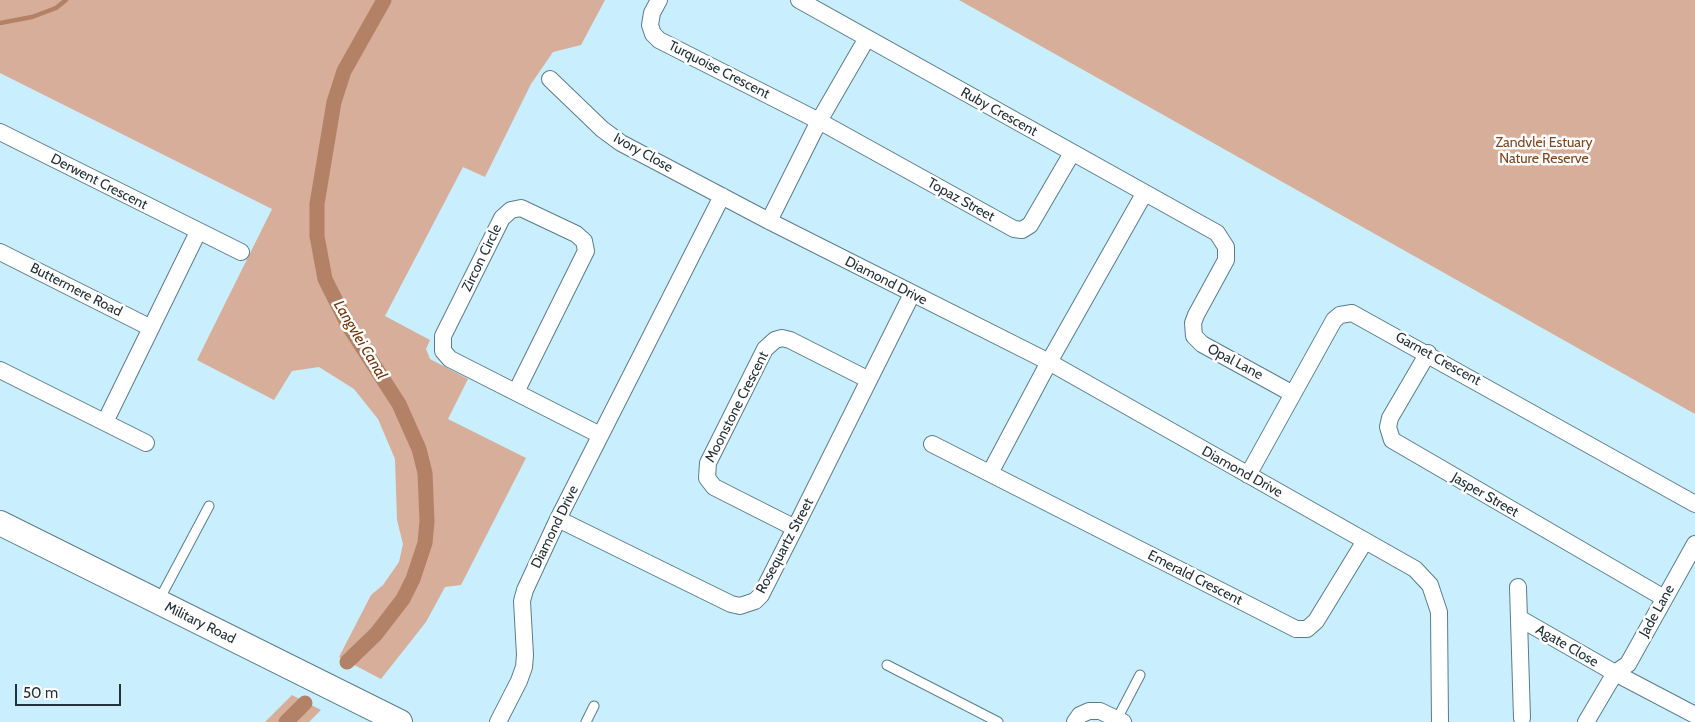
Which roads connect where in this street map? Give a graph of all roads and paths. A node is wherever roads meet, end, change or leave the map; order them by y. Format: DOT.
graph roads {
  1 [pos="659,0"];
  2 [pos="799,0"];
  3 [pos="867,38"];
  4 [pos="550,80"];
  5 [pos="819,121"];
  6 [pos="0,132"];
  7 [pos="1072,153"];
  8 [pos="1144,194"];
  9 [pos="722,196"];
  10 [pos="769,221"];
  11 [pos="198,232"];
  12 [pos="0,252"];
  13 [pos="241,252"];
  14 [pos="912,294"];
  15 [pos="151,328"];
  16 [pos="1428,353"];
  17 [pos="1049,362"];
  18 [pos="0,370"];
  19 [pos="869,380"];
  20 [pos="516,392"];
  21 [pos="1293,394"];
  22 [pos="105,422"];
  23 [pos="600,435"];
  24 [pos="146,443"];
  25 [pos="932,444"];
  26 [pos="990,474"];
  27 [pos="1248,475"];
  28 [pos="1695,504"];
  29 [pos="209,506"];
  30 [pos="558,519"];
  31 [pos="0,524"];
  32 [pos="795,528"];
  33 [pos="1365,541"];
  34 [pos="1695,544"];
  35 [pos="1518,587"];
  36 [pos="1664,598"];
  37 [pos="158,602"];
  38 [pos="1519,618"];
  39 [pos="887,665"];
  40 [pos="1615,673"];
  41 [pos="1140,675"];
  42 [pos="594,706"];
  43 [pos="1695,715"];
  44 [pos="1522,718"];
  45 [pos="1120,721"];
  46 [pos="400,722"];
  47 [pos="498,722"];
  48 [pos="586,722"];
  49 [pos="998,722"];
  50 [pos="1075,722"];
  51 [pos="1440,722"];
  52 [pos="1586,722"];
  1 -- 5 [label="street, Turquoise Crescent"];
  2 -- 3 [label="street"];
  3 -- 5 [label="street"];
  3 -- 7 [label="street, Ruby Crescent"];
  4 -- 9 [label="street, Ivory Close"];
  5 -- 7 [label="street, Topaz Street"];
  5 -- 10 [label="street"];
  6 -- 11 [label="street, Derwent Crescent"];
  7 -- 8 [label="street, Ruby Crescent"];
  8 -- 17 [label="street"];
  8 -- 21 [label="street, Opal Lane"];
  9 -- 10 [label="street, Diamond Drive"];
  9 -- 23 [label="street, Diamond Drive"];
  10 -- 14 [label="street, Diamond Drive"];
  11 -- 13 [label="street, Derwent Crescent"];
  11 -- 15 [label="street"];
  12 -- 15 [label="street, Buttermere Road"];
  14 -- 17 [label="street, Diamond Drive"];
  14 -- 19 [label="street, Rosequartz Street"];
  15 -- 22 [label="street"];
  16 -- 21 [label="street, Garnet Crescent"];
  16 -- 28 [label="street, Garnet Crescent"];
  16 -- 36 [label="street, Jasper Street"];
  17 -- 26 [label="street"];
  17 -- 27 [label="street, Diamond Drive"];
  18 -- 22 [label="street"];
  19 -- 32 [label="street, Rosequartz Street"];
  19 -- 32 [label="street, Moonstone Crescent"];
  20 -- 20 [label="street, Zircon Circle"];
  20 -- 23 [label="street, Zircon Circle"];
  21 -- 27 [label="street, Garnet Crescent"];
  22 -- 24 [label="street"];
  23 -- 30 [label="street, Diamond Drive"];
  25 -- 26 [label="street, Emerald Crescent"];
  26 -- 33 [label="street, Emerald Crescent"];
  27 -- 33 [label="street, Diamond Drive"];
  29 -- 37 [label="lane"];
  30 -- 32 [label="street, Rosequartz Street"];
  30 -- 47 [label="street, Diamond Drive"];
  31 -- 37 [label="main road, Military Road"];
  33 -- 51 [label="street, Diamond Drive"];
  34 -- 36 [label="street, Jade Lane"];
  35 -- 38 [label="street, Agate Close"];
  36 -- 40 [label="street, Jade Lane"];
  37 -- 46 [label="main road, Military Road"];
  38 -- 40 [label="street, Agate Close"];
  38 -- 44 [label="street, Agate Close"];
  39 -- 49 [label="lane"];
  40 -- 43 [label="street, Agate Close"];
  40 -- 52 [label="street, Agate Close"];
  41 -- 45 [label="lane"];
  42 -- 48 [label="lane"];
  45 -- 50 [label="street"];
}
